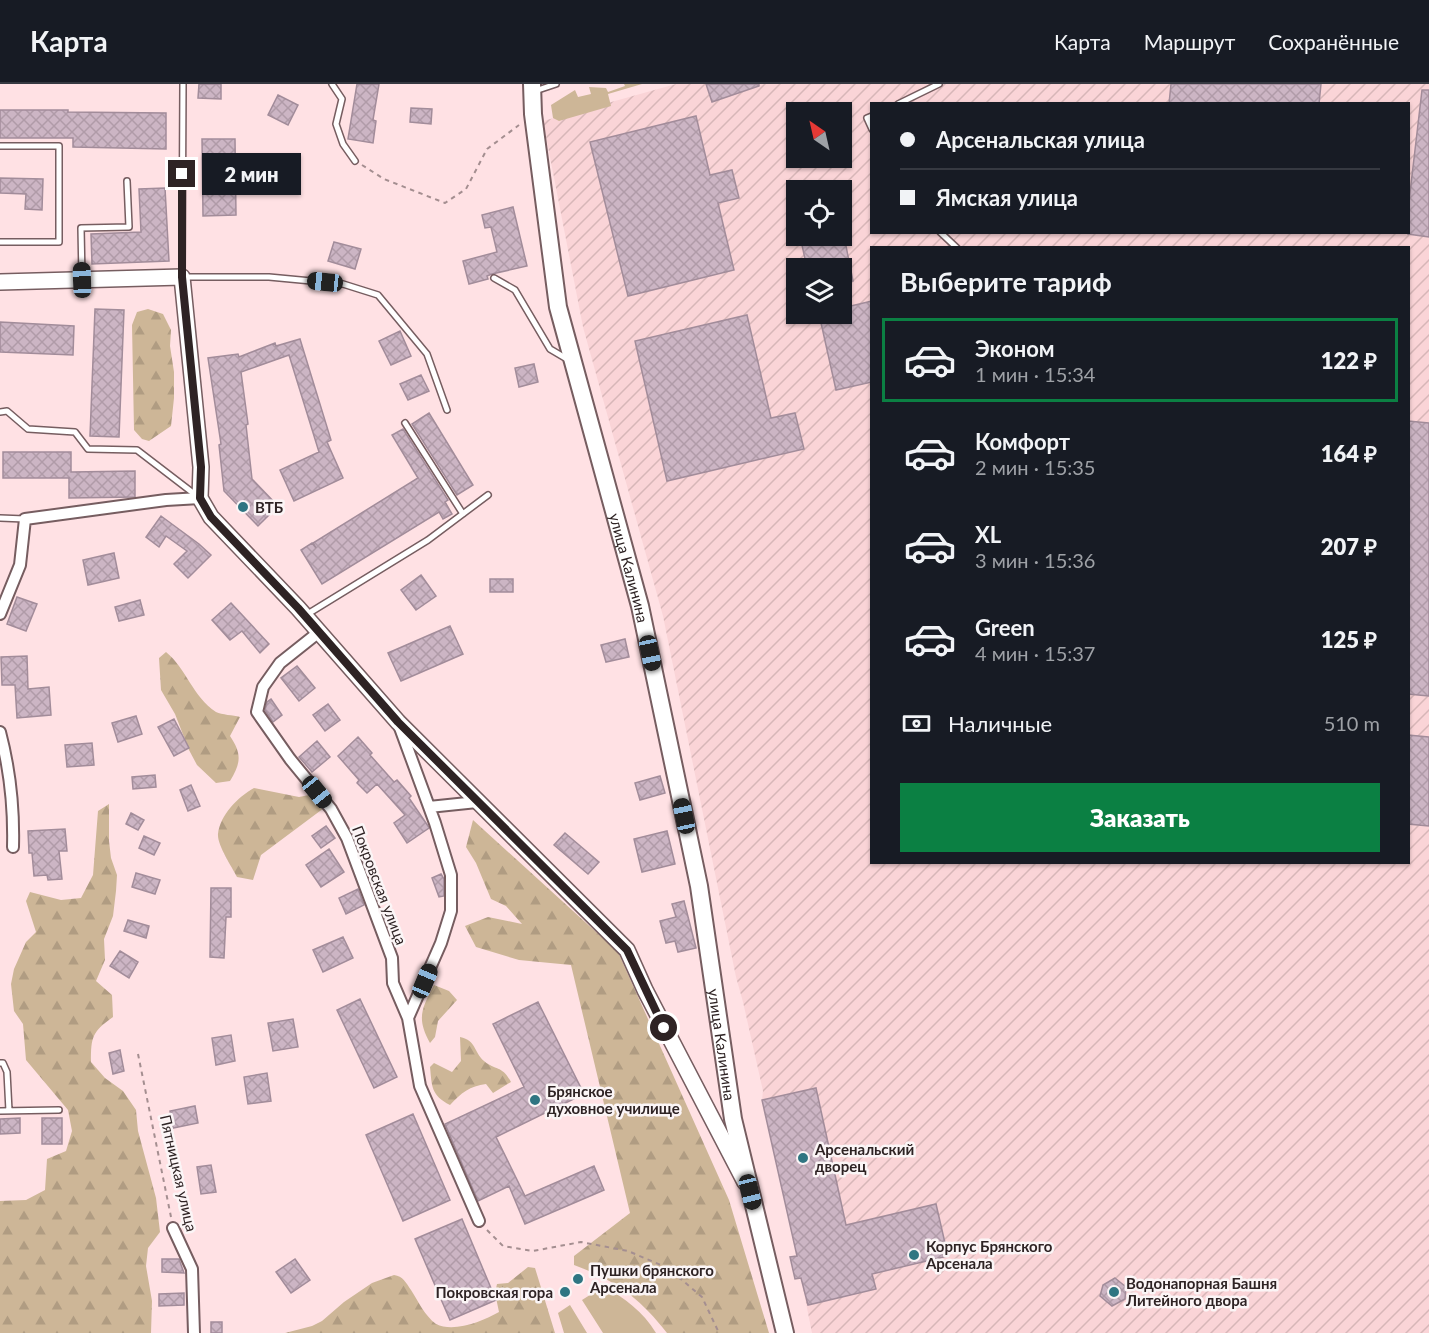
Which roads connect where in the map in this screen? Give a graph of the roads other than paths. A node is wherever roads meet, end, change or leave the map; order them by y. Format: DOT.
graph roads {
  1 [pos="183,84"];
  2 [pos="332,84"];
  3 [pos="556,84"];
  4 [pos="939,84"];
  5 [pos="532,88"];
  6 [pos="902,102"];
  7 [pos="0,146"];
  8 [pos="355,161"];
  9 [pos="127,181"];
  10 [pos="942,234"];
  11 [pos="0,242"];
  12 [pos="955,246"];
  13 [pos="182,277"];
  14 [pos="494,278"];
  15 [pos="82,280"];
  16 [pos="0,282"];
  17 [pos="573,363"];
  18 [pos="447,410"];
  19 [pos="0,412"];
  20 [pos="405,423"];
  21 [pos="489,495"];
  22 [pos="200,498"];
  23 [pos="463,514"];
  24 [pos="0,518"];
  25 [pos="25,519"];
  26 [pos="0,614"];
  27 [pos="305,616"];
  28 [pos="319,632"];
  29 [pos="398,722"];
  30 [pos="0,732"];
  31 [pos="477,802"];
  32 [pos="429,807"];
  33 [pos="13,847"];
  34 [pos="408,1018"];
  35 [pos="0,1063"];
  36 [pos="59,1110"];
  37 [pos="0,1111"];
  38 [pos="9,1111"];
  39 [pos="750,1192"];
  40 [pos="479,1221"];
  41 [pos="173,1228"];
  42 [pos="194,1333"];
  43 [pos="785,1333"];
  1 -- 13 [label="lane"];
  2 -- 8 [label="lane"];
  3 -- 5 [label="lane"];
  4 -- 6 [label="lane"];
  5 -- 17 [label="main road, улица Калинина"];
  7 -- 11 [label="lane"];
  9 -- 15 [label="lane"];
  10 -- 12 [label="lane"];
  13 -- 15 [label="street"];
  13 -- 18 [label="lane"];
  13 -- 22 [label="street"];
  14 -- 17 [label="lane"];
  15 -- 16 [label="street"];
  17 -- 39 [label="main road, улица Калинина"];
  19 -- 22 [label="lane"];
  20 -- 23 [label="lane"];
  21 -- 23 [label="lane"];
  22 -- 25 [label="street"];
  22 -- 27 [label="street"];
  23 -- 27 [label="lane"];
  24 -- 25 [label="lane"];
  25 -- 26 [label="street"];
  27 -- 28 [label="street"];
  28 -- 29 [label="street"];
  28 -- 34 [label="street, Покровская улица"];
  29 -- 31 [label="street"];
  29 -- 32 [label="street"];
  30 -- 33 [label="street"];
  31 -- 32 [label="street"];
  31 -- 39 [label="street"];
  32 -- 34 [label="street"];
  34 -- 40 [label="street, Покровская улица"];
  35 -- 38 [label="lane"];
  36 -- 38 [label="lane"];
  37 -- 38 [label="lane"];
  39 -- 43 [label="main road, улица Калинина"];
  41 -- 42 [label="street, Пятницкая улица"];
}
